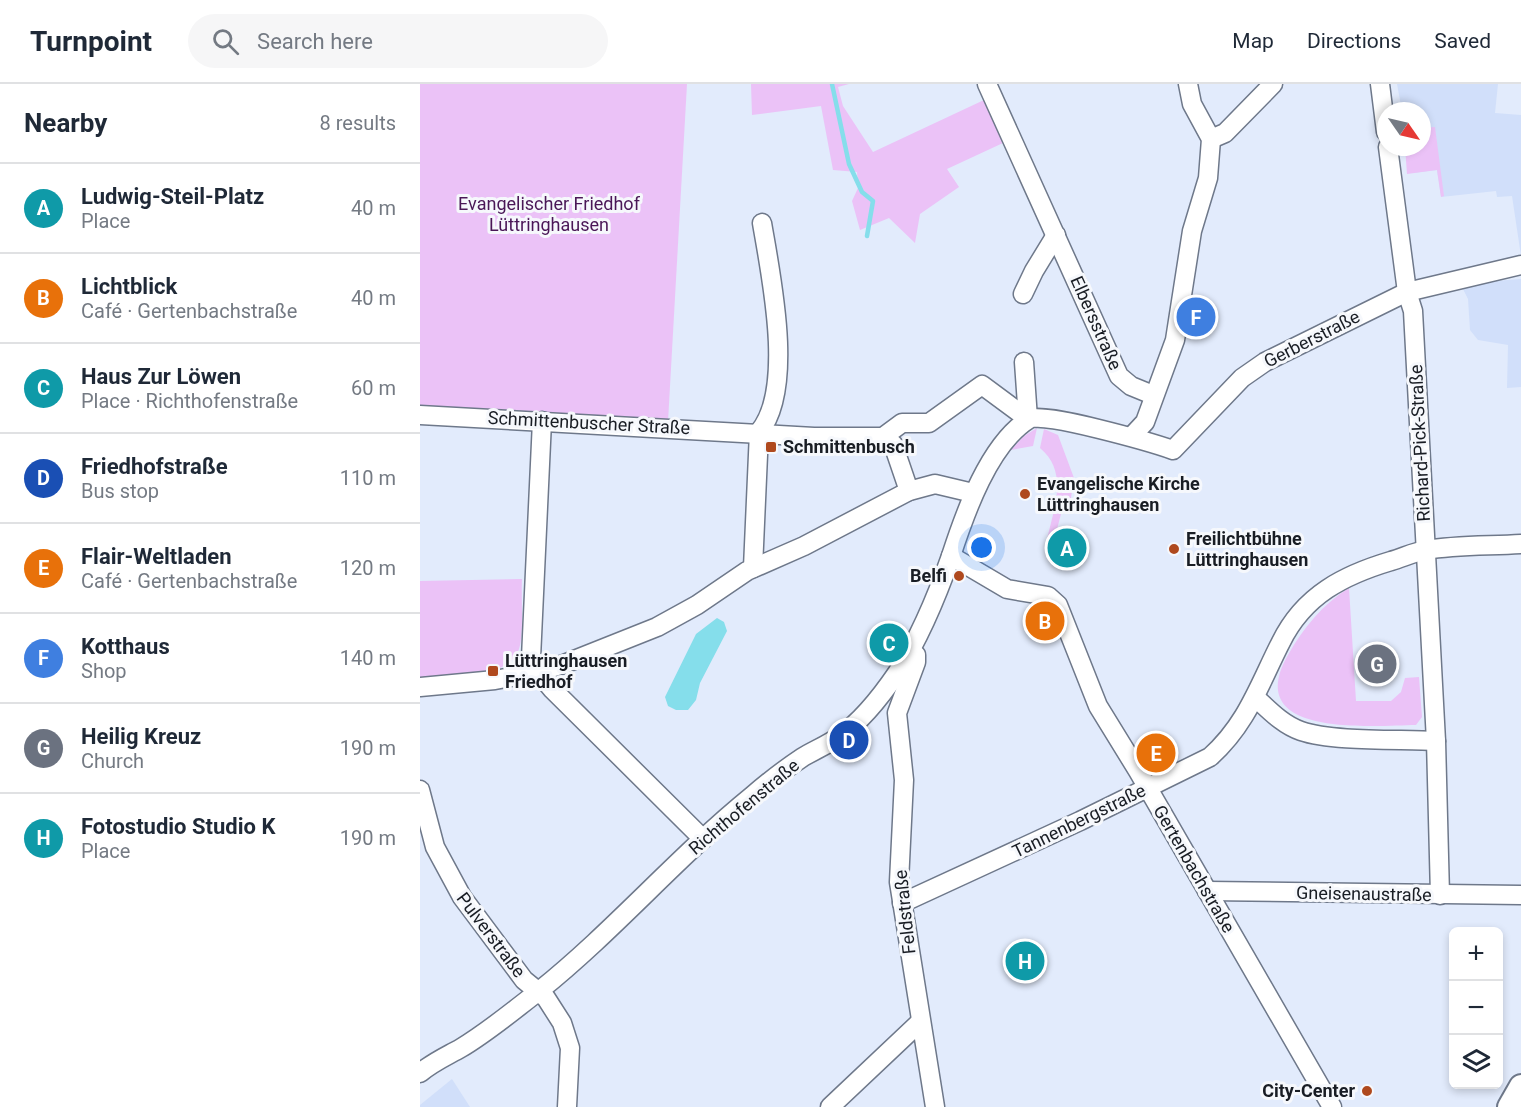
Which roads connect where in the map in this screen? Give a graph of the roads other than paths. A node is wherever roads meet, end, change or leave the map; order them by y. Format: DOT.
graph roads {
  1 [pos="987,84"];
  2 [pos="1188,84"];
  3 [pos="1273,84"];
  4 [pos="1380,84"];
  5 [pos="1382,102"];
  6 [pos="1211,139"];
  7 [pos="1389,156"];
  8 [pos="762,223"];
  9 [pos="1056,235"];
  10 [pos="1521,265"];
  11 [pos="1407,292"];
  12 [pos="1023,294"];
  13 [pos="1024,362"];
  14 [pos="1153,395"];
  15 [pos="420,415"];
  16 [pos="1028,419"];
  17 [pos="542,421"];
  18 [pos="1132,436"];
  19 [pos="884,437"];
  20 [pos="759,439"];
  21 [pos="909,491"];
  22 [pos="973,493"];
  23 [pos="1521,544"];
  24 [pos="1425,550"];
  25 [pos="951,556"];
  26 [pos="753,568"];
  27 [pos="910,651"];
  28 [pos="538,672"];
  29 [pos="420,687"];
  30 [pos="1256,699"];
  31 [pos="1436,741"];
  32 [pos="1147,788"];
  33 [pos="420,790"];
  34 [pos="703,839"];
  35 [pos="1207,891"];
  36 [pos="1440,895"];
  37 [pos="1521,896"];
  38 [pos="902,903"];
  39 [pos="539,991"];
  40 [pos="920,1022"];
  41 [pos="420,1073"];
  42 [pos="1521,1086"];
  43 [pos="567,1107"];
  44 [pos="830,1107"];
  45 [pos="935,1107"];
  46 [pos="1332,1107"];
  47 [pos="1509,1107"];
  1 -- 9 [label="street, Elbersstraße"];
  2 -- 6 [label="street"];
  3 -- 6 [label="street"];
  4 -- 5 [label="street"];
  6 -- 14 [label="street"];
  7 -- 11 [label="street, Richard-Pick-Straße"];
  8 -- 20 [label="street"];
  9 -- 12 [label="street"];
  9 -- 14 [label="street, Elbersstraße"];
  10 -- 11 [label="street, Gerberstraße"];
  11 -- 18 [label="street, Gerberstraße"];
  11 -- 24 [label="street, Richard-Pick-Straße"];
  13 -- 16 [label="street"];
  14 -- 18 [label="street"];
  15 -- 17 [label="street, Schmittenbuscher Straße"];
  16 -- 18 [label="street"];
  16 -- 19 [label="street, Schmittenbuscher Straße"];
  16 -- 22 [label="street, Richthofenstraße"];
  17 -- 20 [label="street, Schmittenbuscher Straße"];
  17 -- 28 [label="street"];
  19 -- 20 [label="street, Schmittenbuscher Straße"];
  19 -- 21 [label="street"];
  20 -- 26 [label="street"];
  21 -- 22 [label="street"];
  21 -- 26 [label="street"];
  22 -- 25 [label="street, Richthofenstraße"];
  23 -- 24 [label="street, Tannenbergstraße"];
  24 -- 30 [label="street, Tannenbergstraße"];
  24 -- 31 [label="street, Richard-Pick-Straße"];
  25 -- 27 [label="street, Richthofenstraße"];
  25 -- 32 [label="street, Gertenbachstraße"];
  26 -- 28 [label="street"];
  27 -- 34 [label="street, Richthofenstraße"];
  27 -- 38 [label="street, Feldstraße"];
  28 -- 29 [label="street"];
  28 -- 34 [label="street"];
  30 -- 31 [label="street"];
  30 -- 32 [label="street, Tannenbergstraße"];
  31 -- 36 [label="street, Richard-Pick-Straße"];
  32 -- 35 [label="street, Gertenbachstraße"];
  32 -- 38 [label="street, Tannenbergstraße"];
  33 -- 39 [label="street, Pulverstraße"];
  34 -- 39 [label="street, Richthofenstraße"];
  35 -- 36 [label="street, Gneisenaustraße"];
  35 -- 46 [label="street, Gertenbachstraße"];
  36 -- 37 [label="street, Gneisenaustraße"];
  38 -- 40 [label="street, Feldstraße"];
  39 -- 41 [label="street, Richthofenstraße"];
  39 -- 43 [label="street, Pulverstraße"];
  40 -- 44 [label="street"];
  40 -- 45 [label="street, Feldstraße"];
  42 -- 47 [label="main road"];
}
